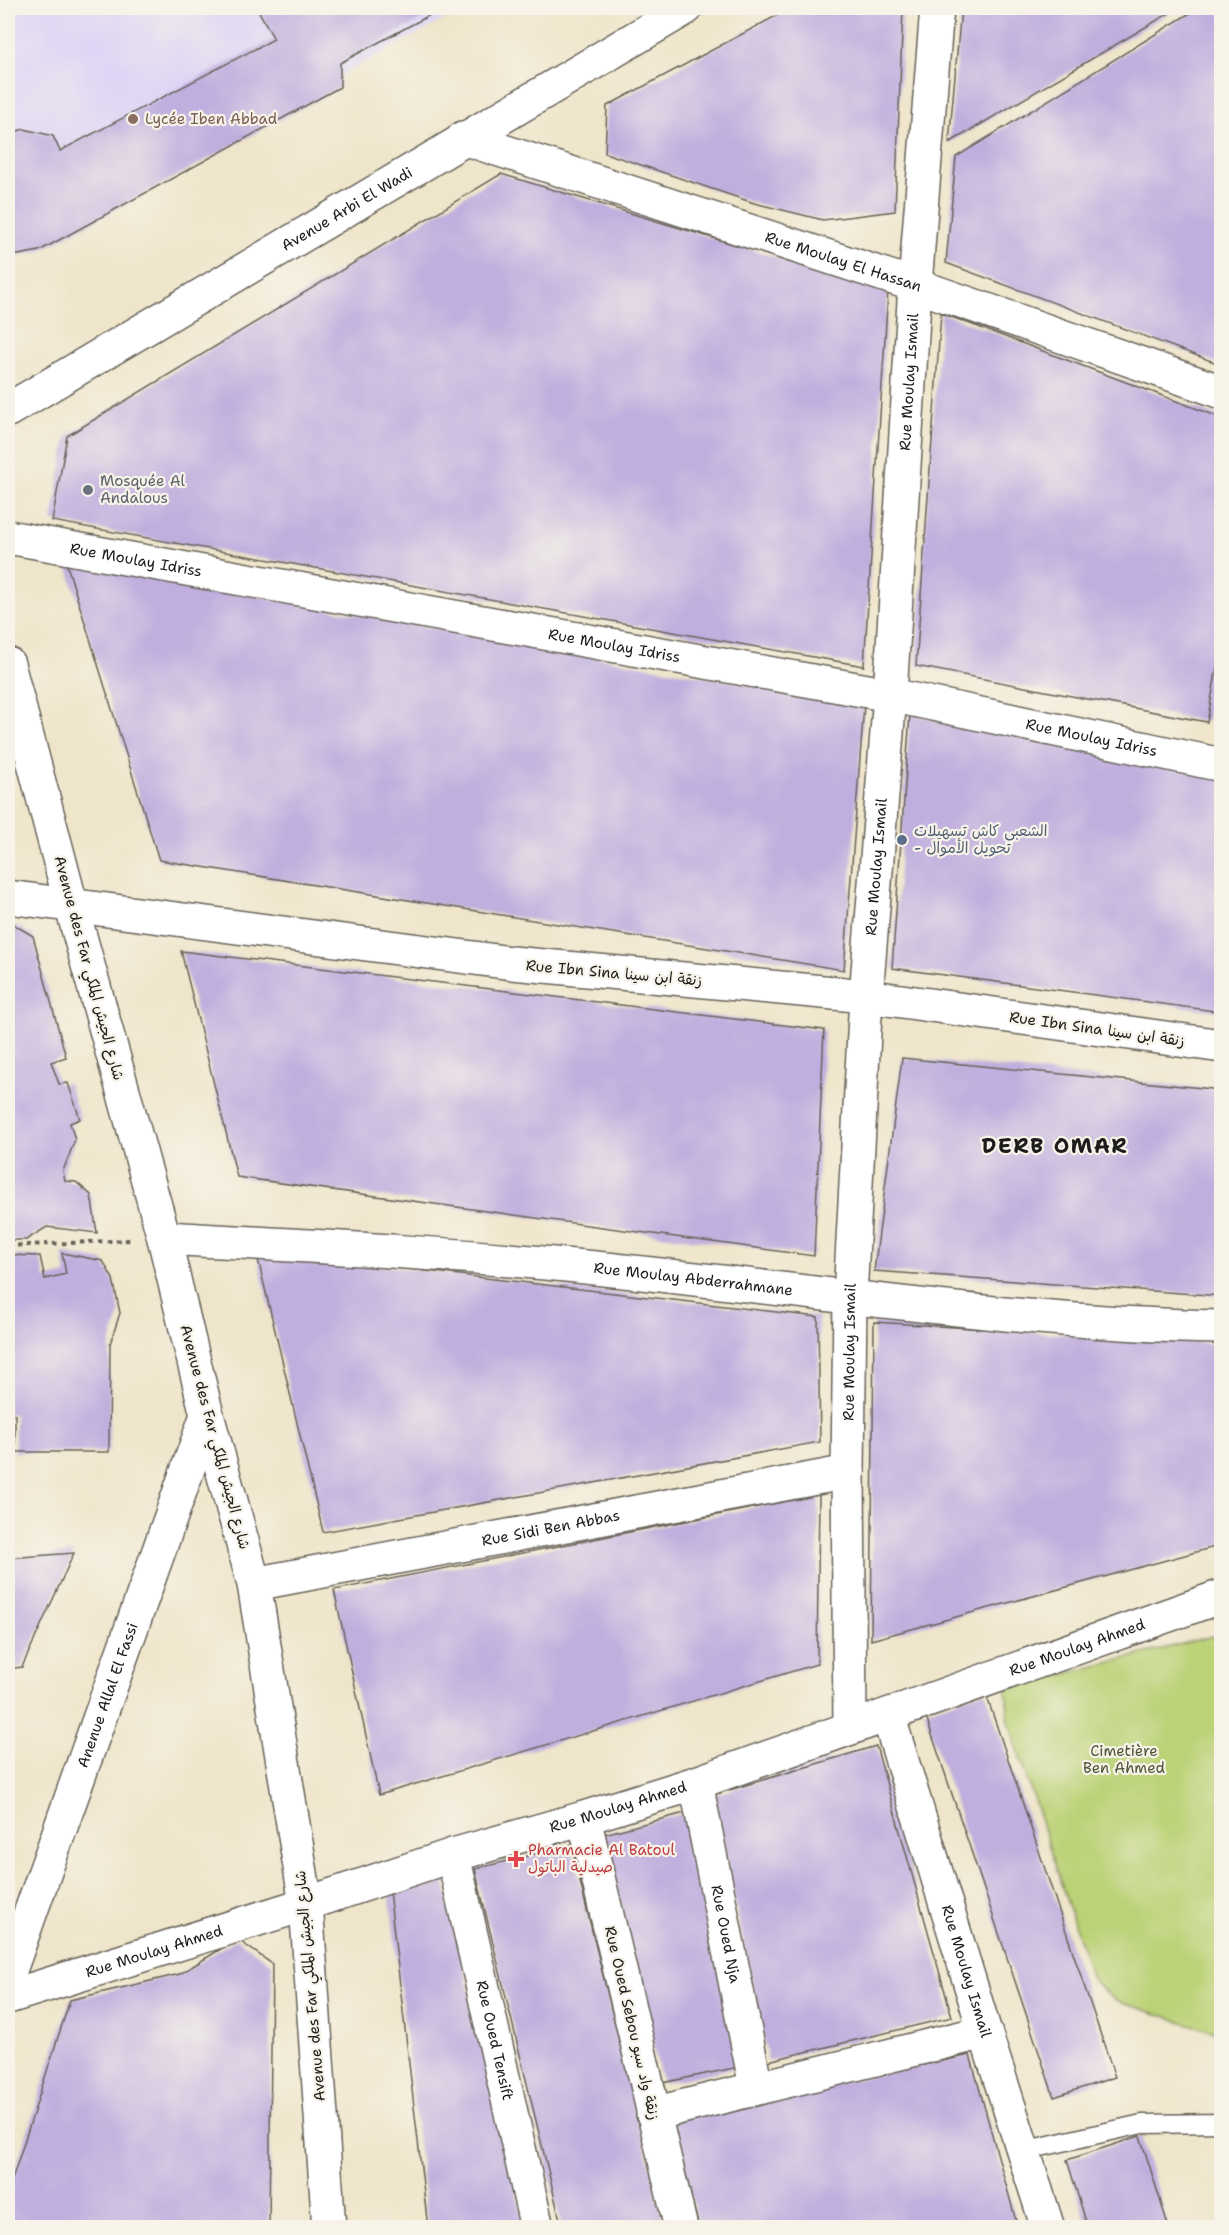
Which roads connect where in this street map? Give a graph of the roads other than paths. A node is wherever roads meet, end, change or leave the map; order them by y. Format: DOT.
graph roads {
  1 [pos="686,8"];
  2 [pos="937,8"];
  3 [pos="463,138"];
  4 [pos="915,285"];
  5 [pos="1221,392"];
  6 [pos="8,410"];
  7 [pos="8,537"];
  8 [pos="8,664"];
  9 [pos="890,695"];
  10 [pos="1221,765"];
  11 [pos="8,897"];
  12 [pos="71,904"];
  13 [pos="866,996"];
  14 [pos="1221,1046"];
  15 [pos="164,1238"];
  16 [pos="850,1298"];
  17 [pos="1221,1327"];
  18 [pos="207,1414"];
  19 [pos="848,1472"];
  20 [pos="254,1584"];
  21 [pos="1221,1596"];
  22 [pos="888,1715"];
  23 [pos="850,1728"];
  24 [pos="696,1783"];
  25 [pos="584,1818"];
  26 [pos="453,1855"];
  27 [pos="306,1904"];
  28 [pos="8,1976"];
  29 [pos="8,1997"];
  30 [pos="985,2032"];
  31 [pos="756,2087"];
  32 [pos="653,2114"];
  33 [pos="1221,2123"];
  34 [pos="1023,2151"];
  35 [pos="329,2228"];
  36 [pos="537,2228"];
  37 [pos="681,2228"];
  38 [pos="1048,2228"];
  1 -- 3 [label="street, Avenue Arbi El Wadi"];
  2 -- 4 [label="street, Rue Moulay Ismail"];
  3 -- 4 [label="street, Rue Moulay El Hassan"];
  3 -- 6 [label="street, Avenue Arbi El Wadi"];
  4 -- 5 [label="street, Rue Moulay El Hassan"];
  4 -- 9 [label="street, Rue Moulay Ismail"];
  7 -- 9 [label="street, Rue Moulay Idriss"];
  8 -- 12 [label="street, Avenue des Far شارع الجيش الملكي"];
  9 -- 10 [label="street, Rue Moulay Idriss"];
  9 -- 13 [label="street, Rue Moulay Ismail"];
  11 -- 12 [label="street, Rue Ibn Sina زنقة ابن سينا"];
  12 -- 13 [label="street, Rue Ibn Sina زنقة ابن سينا"];
  12 -- 15 [label="street, Avenue des Far شارع الجيش الملكي"];
  13 -- 14 [label="street, Rue Ibn Sina زنقة ابن سينا"];
  13 -- 16 [label="street, Rue Moulay Ismail"];
  15 -- 16 [label="street, Rue Moulay Abderrahmane"];
  15 -- 18 [label="street, Avenue des Far شارع الجيش الملكي"];
  16 -- 17 [label="street, Rue Moulay Abderrahmane"];
  16 -- 19 [label="street, Rue Moulay Ismail"];
  18 -- 20 [label="street, Avenue des Far شارع الجيش الملكي"];
  18 -- 28 [label="street, Anenue Allal El Fassi"];
  19 -- 20 [label="street, Rue Sidi Ben Abbas"];
  19 -- 23 [label="street, Rue Moulay Ismail"];
  20 -- 27 [label="street, Avenue des Far شارع الجيش الملكي"];
  21 -- 22 [label="street, Rue Moulay Ahmed"];
  22 -- 23 [label="street, Rue Moulay Ahmed"];
  22 -- 30 [label="street, Rue Moulay Ismail"];
  23 -- 24 [label="street, Rue Moulay Ahmed"];
  24 -- 25 [label="street, Rue Moulay Ahmed"];
  24 -- 31 [label="street, Rue Oued Nja"];
  25 -- 26 [label="street, Rue Moulay Ahmed"];
  25 -- 32 [label="street, Rue Oued Sebou زنقة واد سبو"];
  26 -- 27 [label="street, Rue Moulay Ahmed"];
  26 -- 36 [label="street, Rue Oued Tensift"];
  27 -- 29 [label="street, Rue Moulay Ahmed"];
  27 -- 35 [label="street, Avenue des Far شارع الجيش الملكي"];
  30 -- 31 [label="street"];
  30 -- 34 [label="street, Rue Moulay Ismail"];
  31 -- 32 [label="street"];
  32 -- 37 [label="street, Rue Oued Sebou زنقة واد سبو"];
  33 -- 34 [label="lane"];
  34 -- 38 [label="street, Rue Moulay Ismail"];
}
